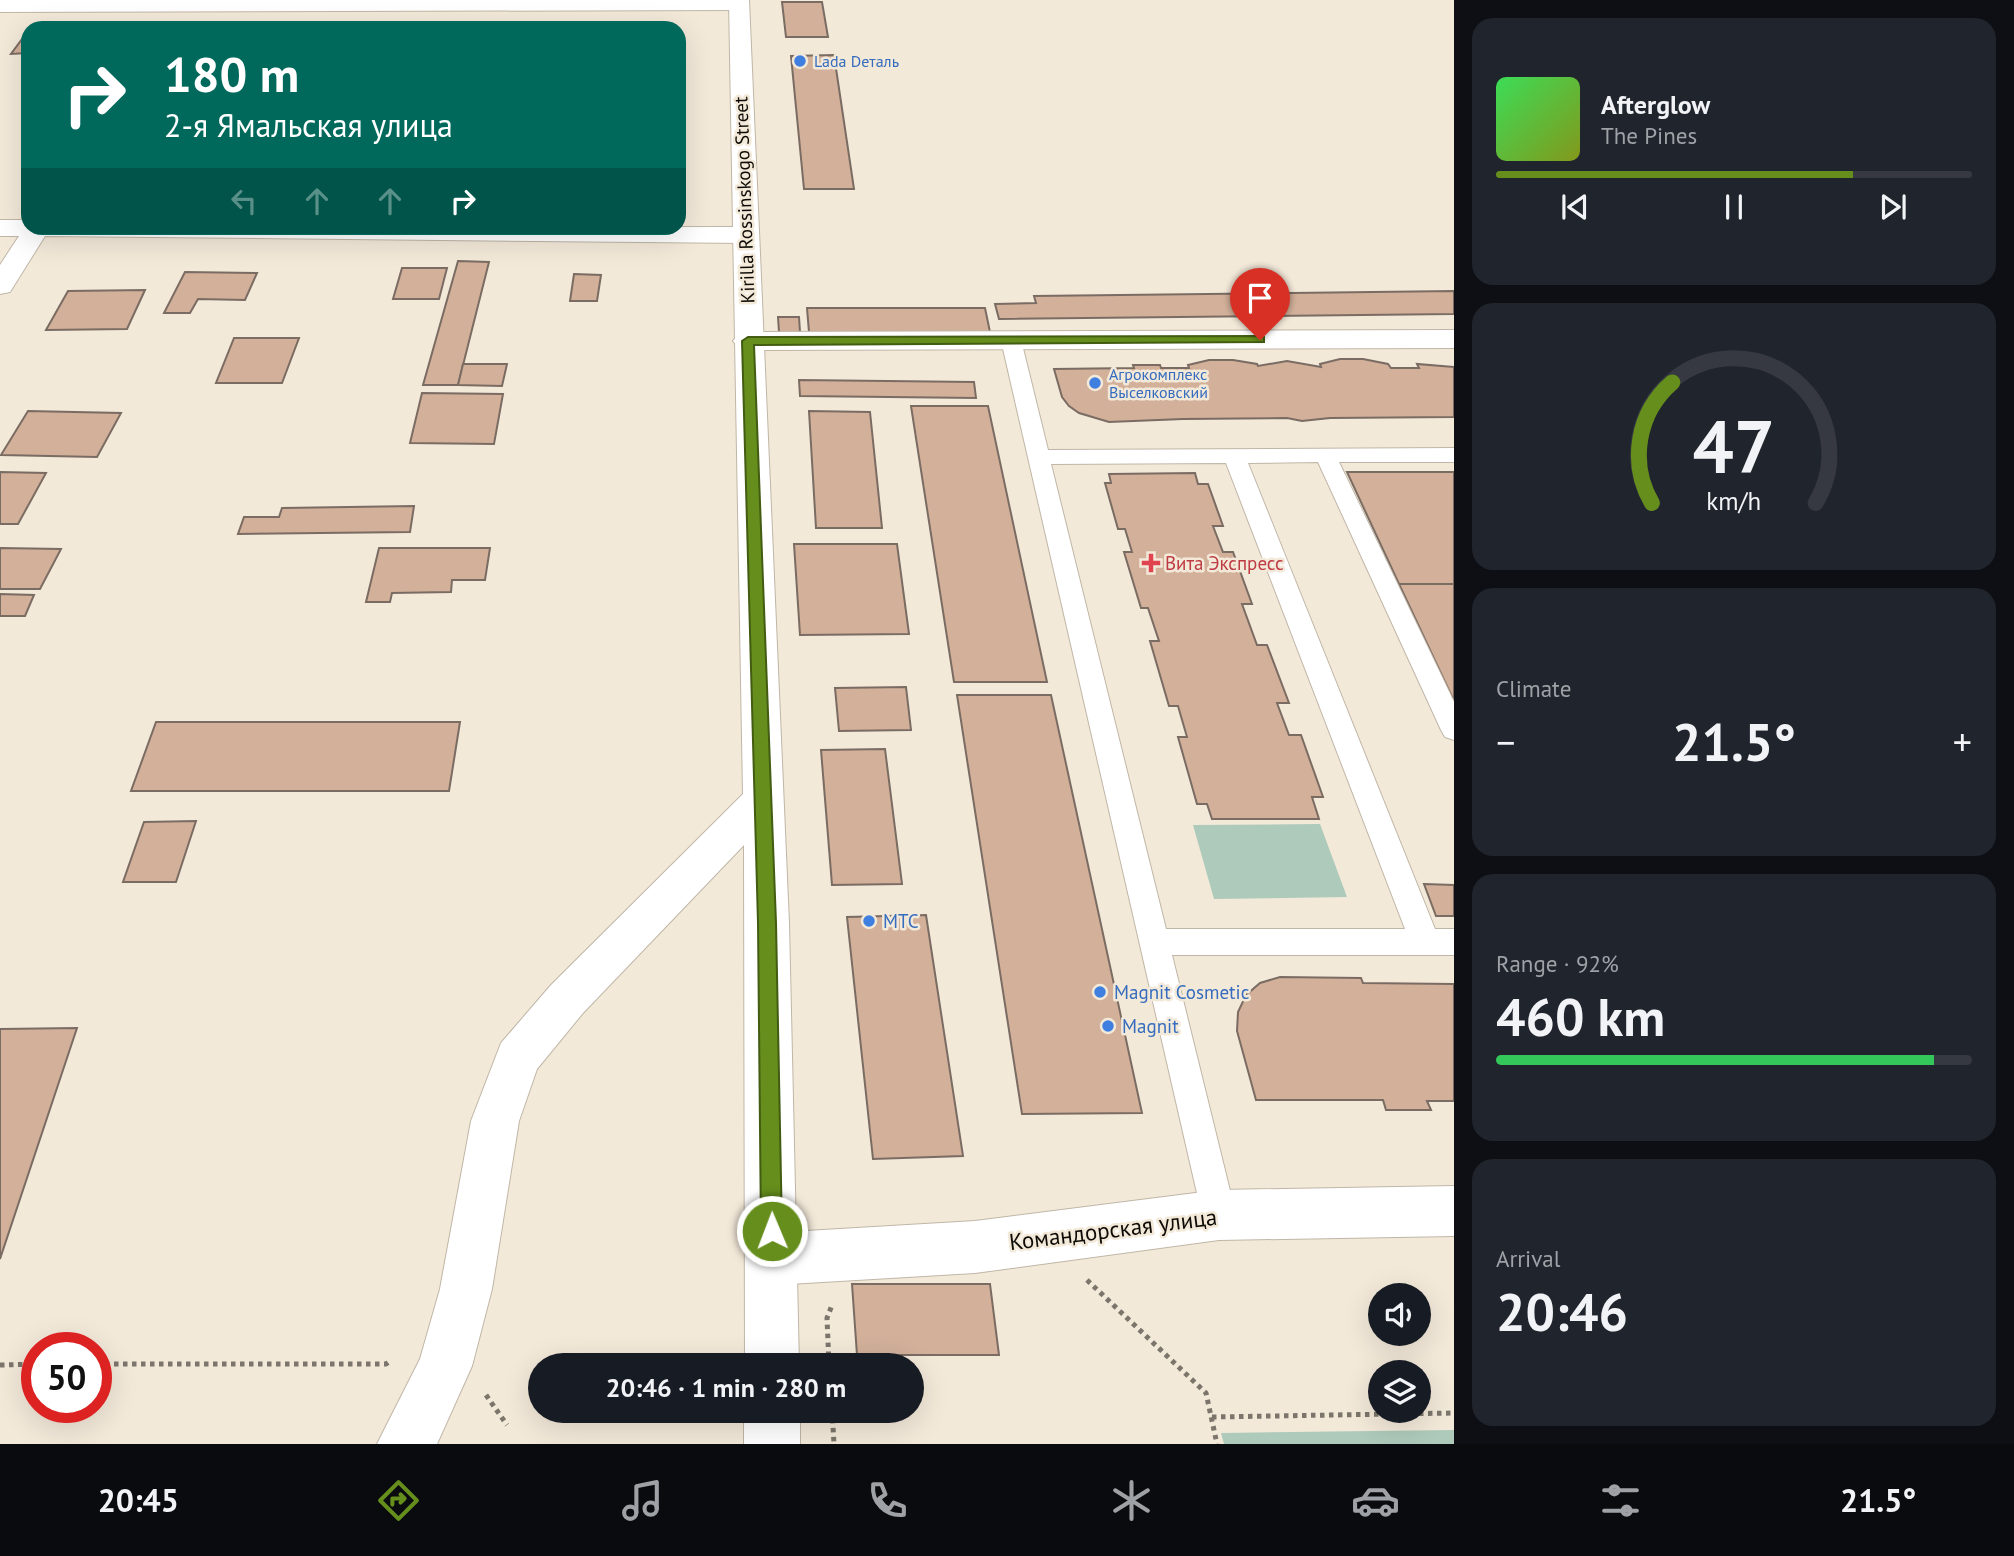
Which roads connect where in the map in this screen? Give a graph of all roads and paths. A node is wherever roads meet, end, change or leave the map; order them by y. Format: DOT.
graph roads {
  1 [pos="739,2"];
  2 [pos="0,6"];
  3 [pos="0,228"];
  4 [pos="21,228"];
  5 [pos="686,234"];
  6 [pos="33,235"];
  7 [pos="745,235"];
  8 [pos="0,286"];
  9 [pos="1454,339"];
  10 [pos="1011,340"];
  11 [pos="748,341"];
  12 [pos="1234,455"];
  13 [pos="1325,455"];
  14 [pos="1454,455"];
  15 [pos="1039,457"];
  16 [pos="1454,730"];
  17 [pos="763,799"];
  18 [pos="1155,942"];
  19 [pos="1440,942"];
  20 [pos="1454,1211"];
  21 [pos="1219,1215"];
  22 [pos="772,1259"];
  23 [pos="1087,1279"];
  24 [pos="772,1353"];
  25 [pos="397,1356"];
  26 [pos="0,1364"];
  27 [pos="21,1364"];
  28 [pos="112,1364"];
  29 [pos="1454,1413"];
  30 [pos="1212,1417"];
  31 [pos="772,1423"];
  32 [pos="833,1423"];
  33 [pos="405,1444"];
  34 [pos="772,1444"];
  35 [pos="834,1444"];
  36 [pos="1217,1444"];
  1 -- 2 [label="street"];
  1 -- 7 [label="street, Kirilla Rossinskogo Street"];
  3 -- 4 [label="street"];
  5 -- 7 [label="street"];
  6 -- 8 [label="street"];
  7 -- 11 [label="street, Kirilla Rossinskogo Street"];
  9 -- 10 [label="street"];
  10 -- 11 [label="street"];
  10 -- 15 [label="lane"];
  11 -- 17 [label="street, Kirilla Rossinskogo Street"];
  12 -- 13 [label="lane"];
  12 -- 15 [label="lane"];
  12 -- 19 [label="lane"];
  13 -- 14 [label="lane"];
  13 -- 16 [label="lane"];
  15 -- 18 [label="lane"];
  17 -- 22 [label="street, Kirilla Rossinskogo Street"];
  17 -- 33 [label="street"];
  18 -- 19 [label="lane"];
  18 -- 21 [label="lane"];
  20 -- 21 [label="street, Командорская улица"];
  21 -- 22 [label="street, Командорская улица"];
  22 -- 24 [label="street, Kirilla Rossinskogo Street"];
  23 -- 30 [label="path"];
  25 -- 28 [label="path"];
  26 -- 27 [label="path"];
  29 -- 30 [label="path"];
  30 -- 36 [label="path"];
  31 -- 34 [label="street"];
  32 -- 35 [label="path"];
}
